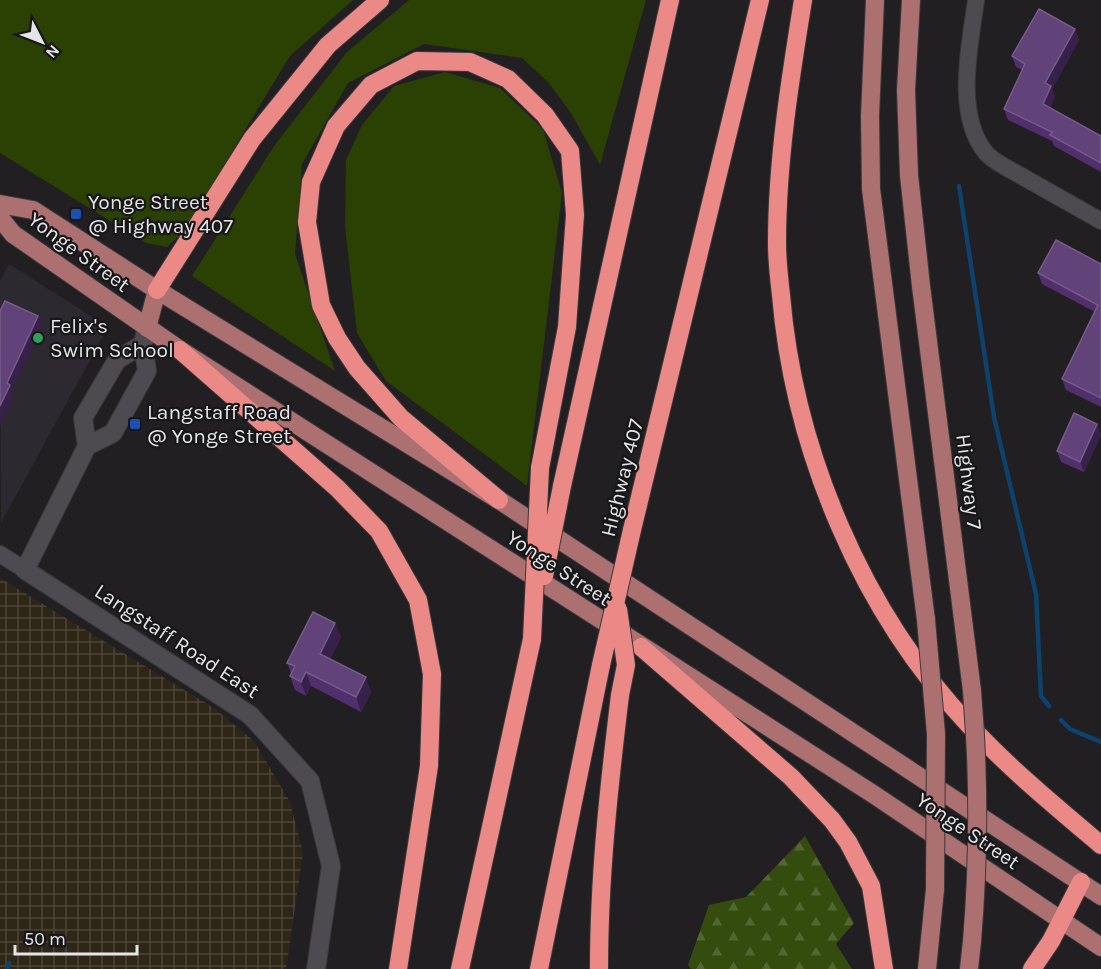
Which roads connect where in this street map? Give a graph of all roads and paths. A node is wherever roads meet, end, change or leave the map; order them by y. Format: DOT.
graph roads {
  1 [pos="380,0"];
  2 [pos="670,0"];
  3 [pos="760,0"];
  4 [pos="803,0"];
  5 [pos="875,0"];
  6 [pos="911,0"];
  7 [pos="976,0"];
  8 [pos="0,204"];
  9 [pos="0,218"];
  10 [pos="1101,221"];
  11 [pos="157,290"];
  12 [pos="145,336"];
  13 [pos="180,350"];
  14 [pos="87,446"];
  15 [pos="499,500"];
  16 [pos="0,554"];
  17 [pos="25,570"];
  18 [pos="617,596"];
  19 [pos="532,639"];
  20 [pos="641,647"];
  21 [pos="1101,845"];
  22 [pos="1081,882"];
  23 [pos="1101,896"];
  24 [pos="1061,921"];
  25 [pos="1101,947"];
  26 [pos="316,969"];
  27 [pos="398,969"];
  28 [pos="460,969"];
  29 [pos="539,969"];
  30 [pos="598,969"];
  31 [pos="884,969"];
  32 [pos="927,969"];
  33 [pos="969,969"];
  34 [pos="1032,969"];
  1 -- 11 [label="highway"];
  2 -- 19 [label="highway, bridge"];
  3 -- 18 [label="highway, Highway 407, bridge"];
  4 -- 21 [label="highway"];
  5 -- 32 [label="main road, bridge"];
  6 -- 33 [label="main road, Highway 7, bridge"];
  7 -- 10 [label="street"];
  8 -- 11 [label="main road, Yonge Street"];
  9 -- 12 [label="main road, Yonge Street"];
  11 -- 12 [label="main road"];
  11 -- 15 [label="main road, Yonge Street"];
  12 -- 13 [label="main road, Yonge Street"];
  12 -- 14 [label="street"];
  12 -- 14 [label="street"];
  13 -- 20 [label="main road, Yonge Street"];
  13 -- 27 [label="highway"];
  14 -- 17 [label="street"];
  15 -- 19 [label="highway, bridge"];
  15 -- 22 [label="main road, Yonge Street"];
  16 -- 17 [label="street, Langstaff Road East"];
  17 -- 26 [label="street, Langstaff Road East"];
  18 -- 29 [label="highway, Highway 407, bridge"];
  18 -- 30 [label="highway, bridge"];
  19 -- 28 [label="highway"];
  20 -- 24 [label="main road, Yonge Street"];
  20 -- 31 [label="highway"];
  22 -- 23 [label="main road, Yonge Street"];
  22 -- 24 [label="highway"];
  24 -- 25 [label="main road, Yonge Street"];
  24 -- 34 [label="highway"];
}
